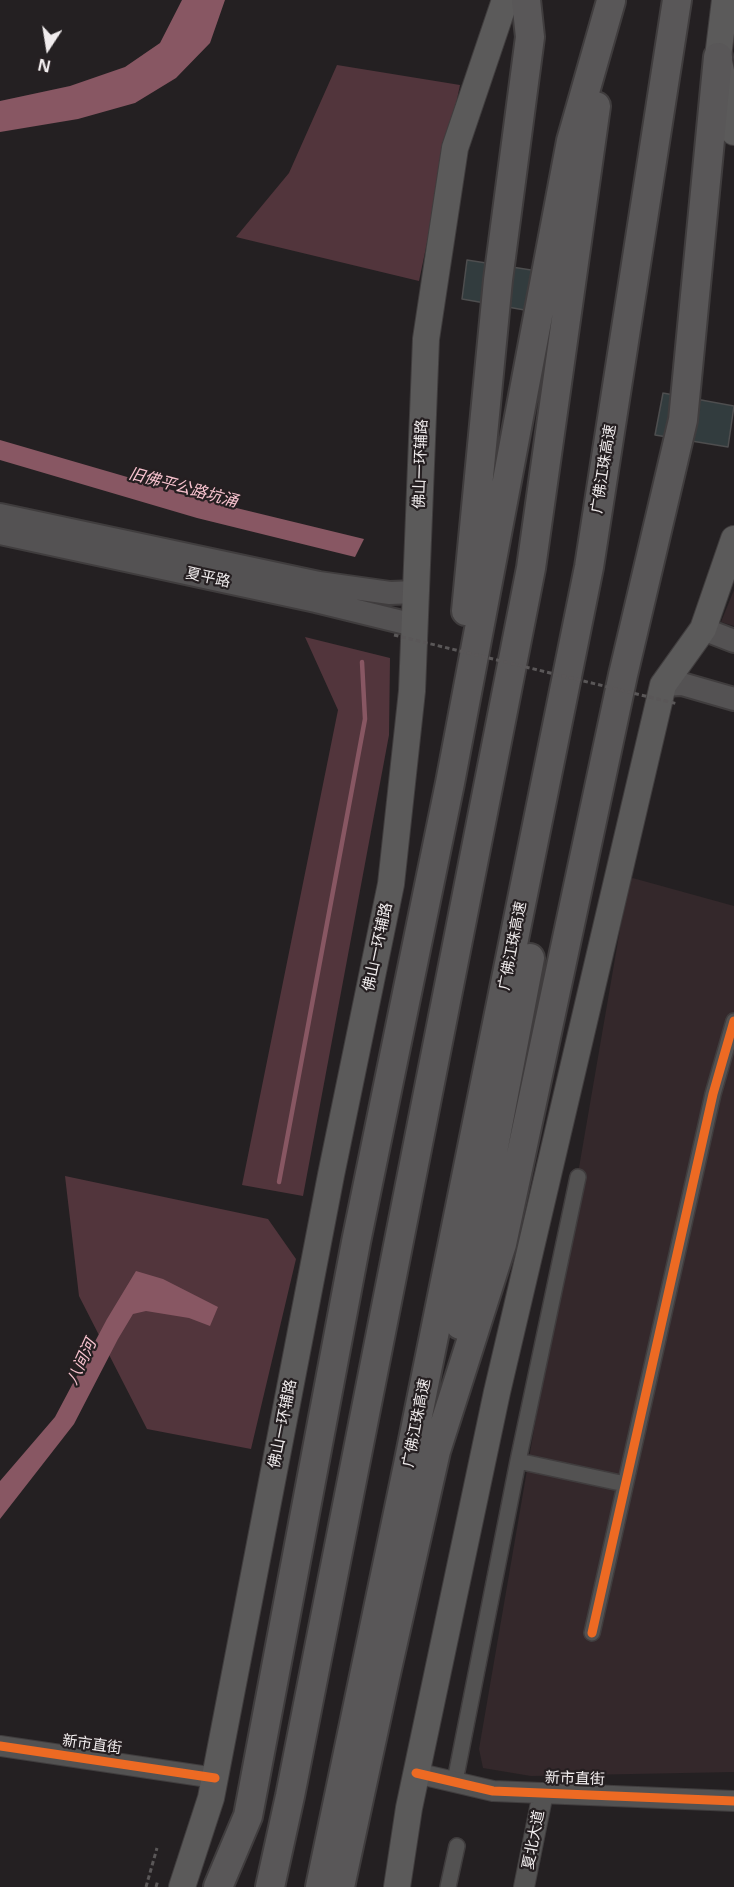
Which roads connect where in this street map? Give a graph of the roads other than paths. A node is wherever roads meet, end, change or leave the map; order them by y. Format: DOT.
graph roads {
  1 [pos="506,0"];
  2 [pos="526,0"];
  3 [pos="676,0"];
  4 [pos="725,0"];
  5 [pos="611,1"];
  6 [pos="718,57"];
  7 [pos="734,132"];
  8 [pos="0,514"];
  9 [pos="0,533"];
  10 [pos="734,540"];
  11 [pos="416,592"];
  12 [pos="576,628"];
  13 [pos="704,629"];
  14 [pos="404,630"];
  15 [pos="734,641"];
  16 [pos="670,695"];
  17 [pos="734,699"];
  18 [pos="450,783"];
  19 [pos="734,1021"];
  20 [pos="578,1177"];
  21 [pos="436,1451"];
  22 [pos="518,1461"];
  23 [pos="625,1484"];
  24 [pos="592,1633"];
  25 [pos="0,1746"];
  26 [pos="416,1773"];
  27 [pos="215,1778"];
  28 [pos="455,1781"];
  29 [pos="543,1793"];
  30 [pos="734,1801"];
  31 [pos="248,1816"];
  32 [pos="457,1846"];
  33 [pos="170,1884"];
  34 [pos="218,1887"];
  35 [pos="234,1887"];
  36 [pos="270,1887"];
  37 [pos="320,1887"];
  38 [pos="340,1887"];
  39 [pos="397,1887"];
  40 [pos="448,1887"];
  41 [pos="524,1887"];
  1 -- 11 [label="main road, 佛山一环辅路"];
  2 -- 18 [label="highway"];
  3 -- 12 [label="highway, 广佛江珠高速"];
  4 -- 6 [label="main road"];
  5 -- 18 [label="highway"];
  5 -- 36 [label="highway"];
  6 -- 7 [label="main road"];
  6 -- 21 [label="highway"];
  8 -- 11 [label="main road, 夏平路"];
  9 -- 14 [label="main road, 夏平路"];
  10 -- 13 [label="main road"];
  11 -- 14 [label="main road, 佛山一环辅路"];
  12 -- 21 [label="highway"];
  12 -- 37 [label="highway, 广佛江珠高速"];
  13 -- 15 [label="main road"];
  13 -- 16 [label="main road"];
  14 -- 27 [label="main road, 佛山一环辅路"];
  16 -- 17 [label="main road"];
  16 -- 26 [label="main road"];
  18 -- 31 [label="highway"];
  19 -- 23 [label="street"];
  20 -- 22 [label="street"];
  21 -- 38 [label="highway"];
  22 -- 23 [label="street"];
  22 -- 28 [label="street"];
  23 -- 24 [label="street"];
  25 -- 27 [label="street, 新市直街"];
  26 -- 28 [label="street, 新市直街"];
  26 -- 39 [label="main road"];
  27 -- 33 [label="main road, 佛山一环辅路"];
  28 -- 29 [label="street, 新市直街"];
  29 -- 30 [label="street, 新市直街"];
  29 -- 41 [label="street, 夏北大道"];
  31 -- 34 [label="highway"];
  31 -- 35 [label="highway"];
  32 -- 40 [label="street"];
}
